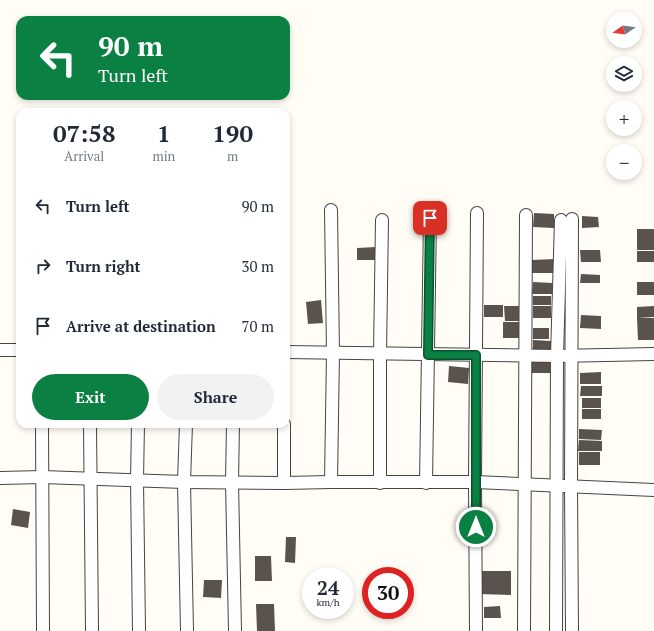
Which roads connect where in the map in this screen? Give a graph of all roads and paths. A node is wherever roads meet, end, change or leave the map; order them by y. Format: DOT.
graph roads {
  1 [pos="331,210"];
  2 [pos="477,213"];
  3 [pos="526,214"];
  4 [pos="430,218"];
  5 [pos="382,220"];
  6 [pos="0,350"];
  7 [pos="16,350"];
  8 [pos="290,352"];
  9 [pos="333,353"];
  10 [pos="380,354"];
  11 [pos="654,354"];
  12 [pos="428,355"];
  13 [pos="476,355"];
  14 [pos="525,355"];
  15 [pos="557,356"];
  16 [pos="571,356"];
  17 [pos="42,428"];
  18 [pos="90,428"];
  19 [pos="138,428"];
  20 [pos="186,428"];
  21 [pos="233,428"];
  22 [pos="284,428"];
  23 [pos="42,477"];
  24 [pos="0,478"];
  25 [pos="90,479"];
  26 [pos="137,480"];
  27 [pos="184,482"];
  28 [pos="232,482"];
  29 [pos="331,482"];
  30 [pos="380,482"];
  31 [pos="475,482"];
  32 [pos="284,483"];
  33 [pos="426,483"];
  34 [pos="525,484"];
  35 [pos="556,485"];
  36 [pos="571,485"];
  37 [pos="654,490"];
  38 [pos="43,631"];
  39 [pos="92,631"];
  40 [pos="139,631"];
  41 [pos="187,631"];
  42 [pos="235,631"];
  43 [pos="476,631"];
  44 [pos="524,631"];
  45 [pos="556,631"];
  46 [pos="572,631"];
  1 -- 9 [label="street"];
  2 -- 13 [label="street"];
  3 -- 14 [label="street"];
  4 -- 12 [label="street"];
  5 -- 10 [label="street"];
  6 -- 7 [label="street"];
  8 -- 9 [label="street"];
  9 -- 10 [label="street"];
  9 -- 29 [label="street"];
  10 -- 12 [label="street"];
  10 -- 30 [label="street"];
  11 -- 16 [label="street"];
  12 -- 13 [label="street"];
  12 -- 33 [label="street"];
  13 -- 14 [label="street"];
  13 -- 31 [label="street"];
  14 -- 15 [label="street"];
  14 -- 34 [label="street"];
  15 -- 16 [label="street"];
  15 -- 16 [label="street"];
  15 -- 35 [label="street"];
  16 -- 36 [label="street"];
  17 -- 23 [label="street"];
  18 -- 25 [label="street"];
  19 -- 26 [label="street"];
  20 -- 27 [label="street"];
  21 -- 28 [label="street"];
  22 -- 32 [label="street"];
  23 -- 24 [label="street"];
  23 -- 25 [label="street"];
  23 -- 38 [label="street"];
  25 -- 26 [label="street"];
  25 -- 39 [label="street"];
  26 -- 27 [label="street"];
  26 -- 40 [label="street"];
  27 -- 28 [label="street"];
  27 -- 41 [label="street"];
  28 -- 32 [label="street"];
  28 -- 42 [label="street"];
  29 -- 30 [label="street"];
  29 -- 32 [label="street"];
  30 -- 33 [label="street"];
  31 -- 33 [label="street"];
  31 -- 34 [label="street"];
  31 -- 43 [label="street"];
  34 -- 35 [label="street"];
  34 -- 44 [label="street"];
  35 -- 36 [label="street"];
  35 -- 45 [label="street"];
  36 -- 37 [label="street"];
  36 -- 46 [label="street"];
}
